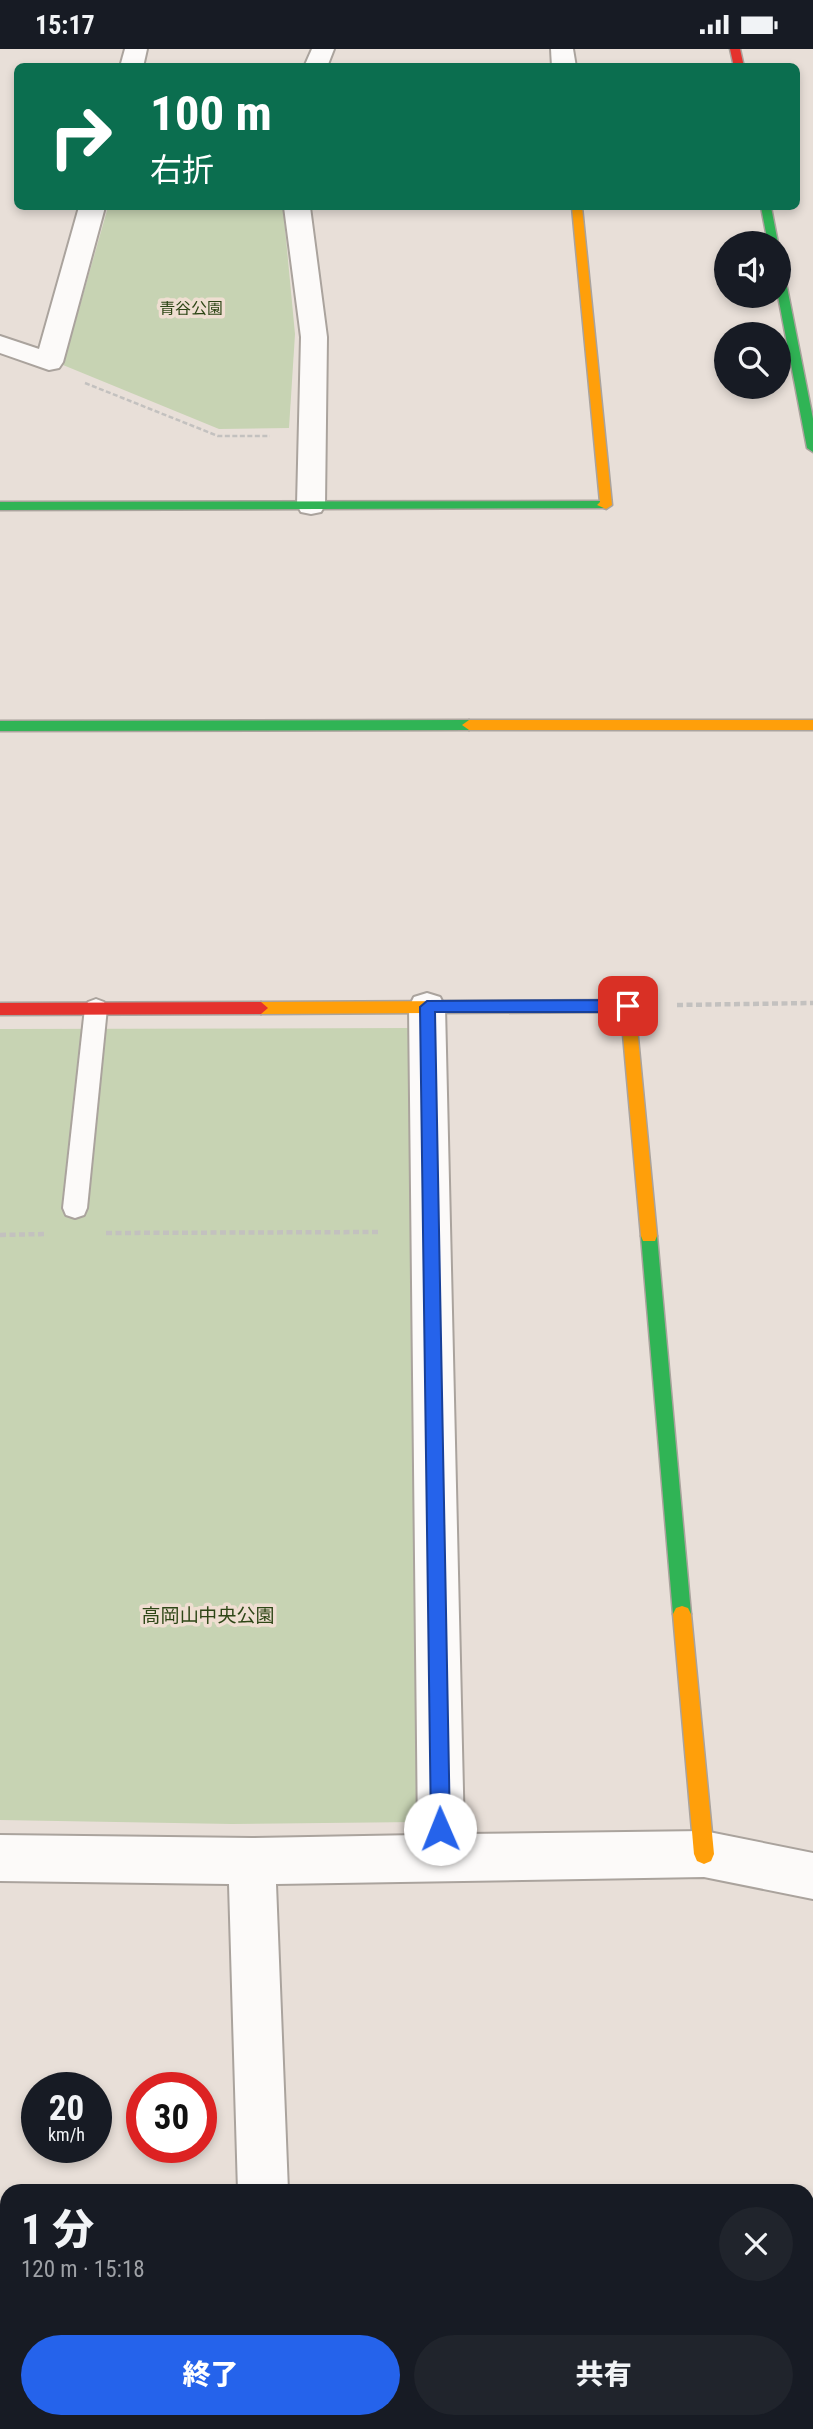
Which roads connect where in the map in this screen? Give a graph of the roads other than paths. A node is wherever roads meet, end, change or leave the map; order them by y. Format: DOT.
graph roads {
  1 [pos="91,210"];
  2 [pos="297,210"];
  3 [pos="577,210"];
  4 [pos="767,210"];
  5 [pos="771,231"];
  6 [pos="786,308"];
  7 [pos="0,344"];
  8 [pos="813,448"];
  9 [pos="311,505"];
  10 [pos="0,506"];
  11 [pos="813,725"];
  12 [pos="0,726"];
  13 [pos="427,1007"];
  14 [pos="96,1008"];
  15 [pos="0,1009"];
  16 [pos="75,1208"];
  17 [pos="704,1854"];
  18 [pos="441,1856"];
  19 [pos="0,1858"];
  20 [pos="252,1861"];
  21 [pos="813,1876"];
  22 [pos="263,2184"];
  1 -- 7 [label="street"];
  2 -- 9 [label="street"];
  3 -- 9 [label="street"];
  4 -- 5 [label="street"];
  6 -- 8 [label="street"];
  9 -- 10 [label="street"];
  11 -- 12 [label="street"];
  13 -- 14 [label="street"];
  13 -- 17 [label="street"];
  13 -- 18 [label="street"];
  14 -- 15 [label="street"];
  14 -- 16 [label="lane"];
  17 -- 18 [label="street"];
  17 -- 21 [label="street"];
  18 -- 20 [label="street"];
  19 -- 20 [label="street"];
  20 -- 22 [label="street"];
}
